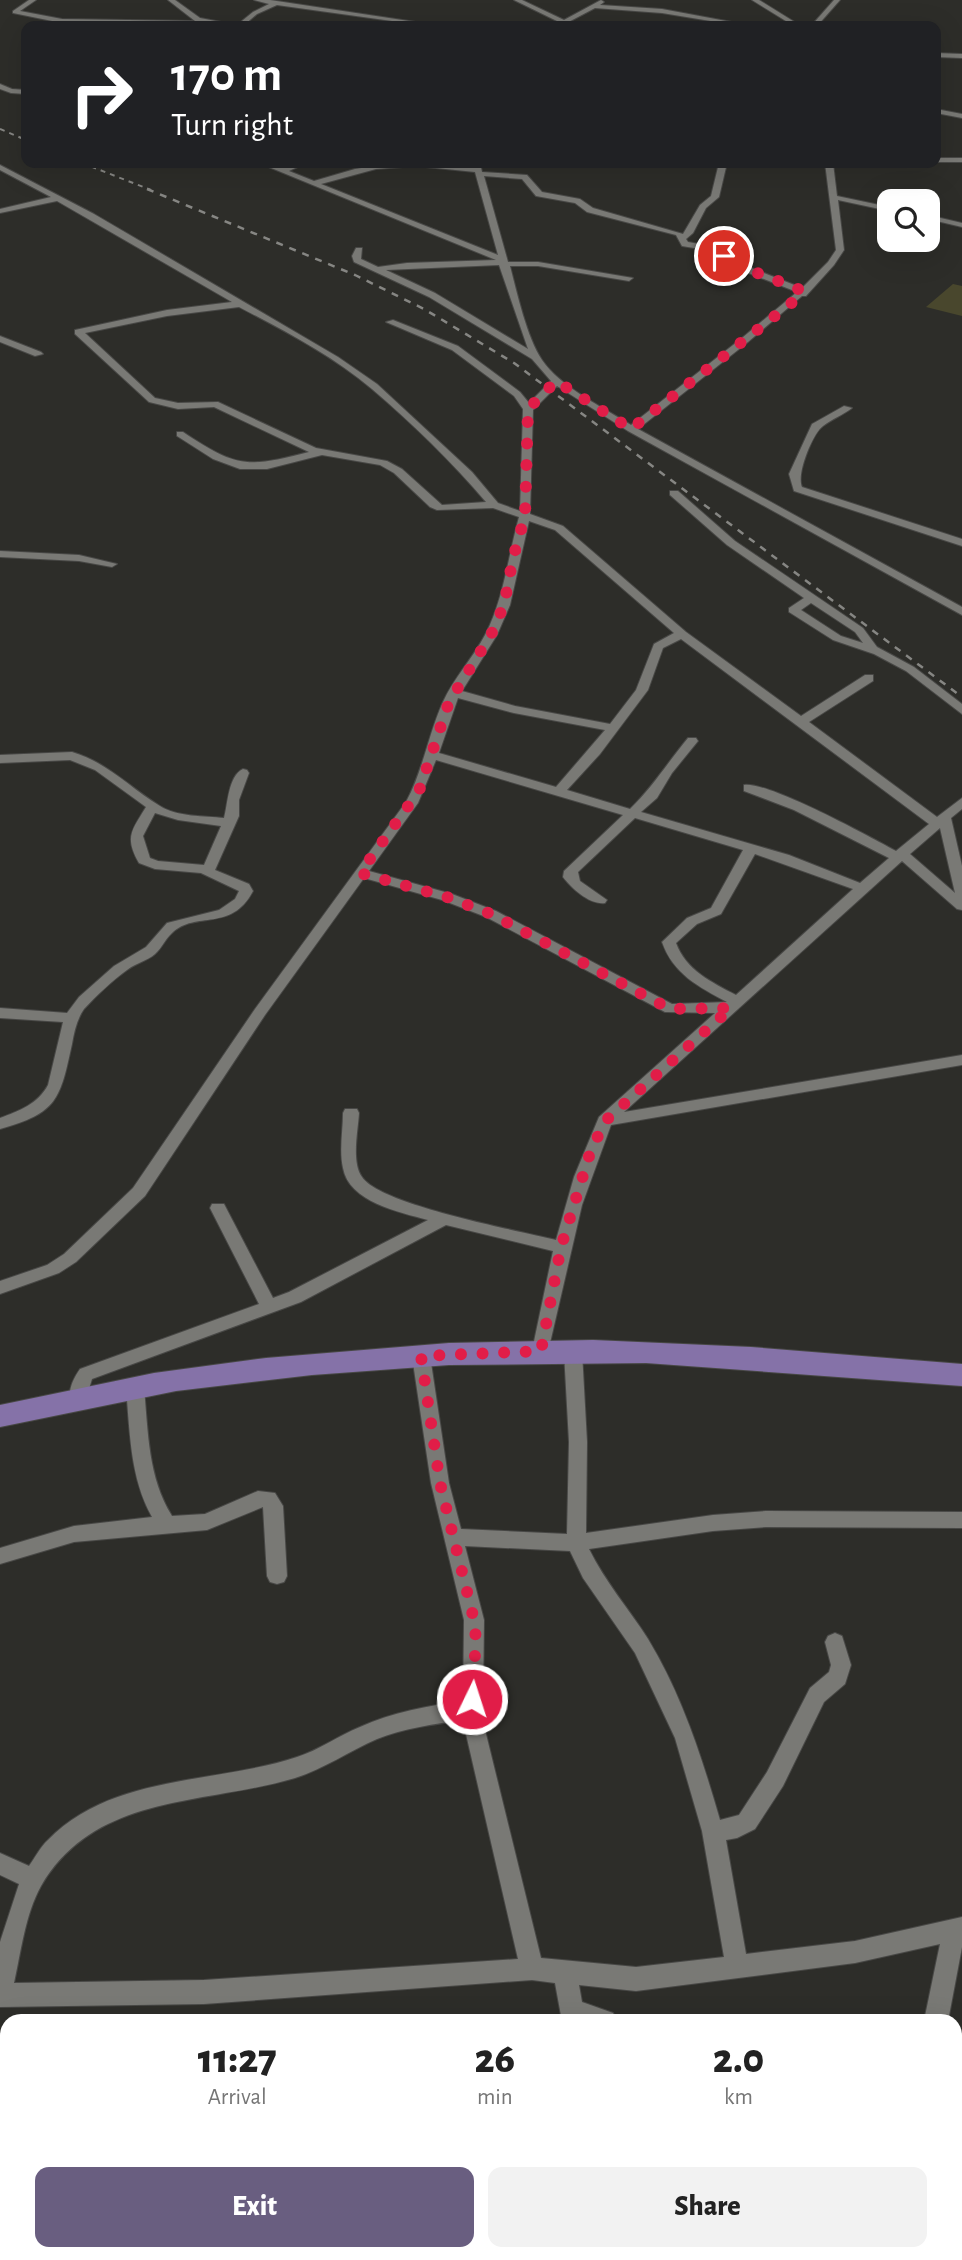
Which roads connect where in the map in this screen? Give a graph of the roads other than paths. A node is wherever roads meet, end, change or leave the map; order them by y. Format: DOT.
graph roads {
  1 [pos="33,0"];
  2 [pos="171,0"];
  3 [pos="257,0"];
  4 [pos="517,0"];
  5 [pos="605,0"];
  6 [pos="755,0"];
  7 [pos="837,0"];
  8 [pos="276,3"];
  9 [pos="592,6"];
  10 [pos="399,19"];
  11 [pos="62,21"];
  12 [pos="202,21"];
  13 [pos="244,21"];
  14 [pos="410,21"];
  15 [pos="556,21"];
  16 [pos="566,21"];
  17 [pos="714,21"];
  18 [pos="790,21"];
  19 [pos="818,21"];
  20 [pos="941,55"];
  21 [pos="962,56"];
  22 [pos="0,86"];
  23 [pos="21,92"];
  24 [pos="941,112"];
  25 [pos="962,116"];
  26 [pos="941,160"];
  27 [pos="962,160"];
  28 [pos="0,167"];
  29 [pos="274,168"];
  30 [pos="291,168"];
  31 [pos="368,168"];
  32 [pos="722,168"];
  33 [pos="830,168"];
  34 [pos="478,169"];
  35 [pos="282,172"];
  36 [pos="315,183"];
  37 [pos="833,197"];
  38 [pos="58,198"];
  39 [pos="877,206"];
  40 [pos="0,211"];
  41 [pos="940,220"];
  42 [pos="962,225"];
  43 [pos="682,238"];
  44 [pos="359,250"];
  45 [pos="502,262"];
  46 [pos="379,269"];
  47 [pos="629,278"];
  48 [pos="803,294"];
  49 [pos="239,304"];
  50 [pos="390,322"];
  51 [pos="0,339"];
  52 [pos="38,354"];
  53 [pos="535,357"];
  54 [pos="556,381"];
  55 [pos="847,408"];
  56 [pos="528,409"];
  57 [pos="631,429"];
  58 [pos="180,434"];
  59 [pos="321,452"];
  60 [pos="674,493"];
  61 [pos="494,505"];
  62 [pos="525,516"];
  63 [pos="962,543"];
  64 [pos="0,554"];
  65 [pos="112,564"];
  66 [pos="813,597"];
  67 [pos="962,612"];
  68 [pos="682,634"];
  69 [pos="878,652"];
  70 [pos="869,678"];
  71 [pos="454,694"];
  72 [pos="962,710"];
  73 [pos="802,722"];
  74 [pos="614,728"];
  75 [pos="692,741"];
  76 [pos="432,755"];
  77 [pos="0,759"];
  78 [pos="243,773"];
  79 [pos="749,788"];
  80 [pos="559,791"];
  81 [pos="962,802"];
  82 [pos="152,808"];
  83 [pos="633,815"];
  84 [pos="941,821"];
  85 [pos="229,823"];
  86 [pos="751,848"];
  87 [pos="957,853"];
  88 [pos="900,855"];
  89 [pos="208,870"];
  90 [pos="360,873"];
  91 [pos="862,888"];
  92 [pos="962,894"];
  93 [pos="600,900"];
  94 [pos="962,906"];
  95 [pos="734,1005"];
  96 [pos="0,1013"];
  97 [pos="71,1018"];
  98 [pos="962,1060"];
  99 [pos="351,1113"];
  100 [pos="605,1121"];
  101 [pos="0,1124"];
  102 [pos="218,1208"];
  103 [pos="446,1218"];
  104 [pos="561,1247"];
  105 [pos="0,1288"];
  106 [pos="269,1307"];
  107 [pos="541,1351"];
  108 [pos="573,1352"];
  109 [pos="421,1356"];
  110 [pos="962,1375"];
  111 [pos="135,1388"];
  112 [pos="78,1400"];
  113 [pos="0,1416"];
  114 [pos="962,1520"];
  115 [pos="167,1524"];
  116 [pos="455,1537"];
  117 [pos="576,1543"];
  118 [pos="0,1556"];
  119 [pos="278,1576"];
  120 [pos="835,1642"];
  121 [pos="473,1709"];
  122 [pos="713,1831"];
  123 [pos="0,1864"];
  124 [pos="33,1880"];
  125 [pos="958,1929"];
  126 [pos="737,1966"];
  127 [pos="531,1969"];
  128 [pos="565,1973"];
  129 [pos="0,1994"];
  130 [pos="573,2014"];
  131 [pos="938,2014"];
  1 -- 11 [label="street"];
  2 -- 12 [label="street"];
  3 -- 8 [label="street"];
  4 -- 15 [label="street"];
  5 -- 9 [label="street"];
  6 -- 18 [label="street"];
  7 -- 19 [label="street"];
  8 -- 10 [label="street"];
  8 -- 13 [label="street"];
  9 -- 16 [label="street"];
  9 -- 17 [label="street"];
  10 -- 14 [label="street"];
  20 -- 21 [label="street"];
  22 -- 23 [label="street"];
  24 -- 25 [label="street"];
  26 -- 27 [label="street"];
  28 -- 38 [label="street"];
  29 -- 35 [label="street"];
  30 -- 35 [label="street"];
  31 -- 36 [label="street"];
  32 -- 43 [label="street"];
  33 -- 37 [label="street"];
  34 -- 43 [label="street"];
  34 -- 45 [label="street"];
  35 -- 36 [label="street"];
  36 -- 45 [label="street"];
  37 -- 39 [label="street"];
  37 -- 48 [label="street"];
  38 -- 40 [label="street"];
  38 -- 49 [label="street"];
  41 -- 42 [label="street"];
  43 -- 48 [label="street"];
  44 -- 46 [label="street"];
  45 -- 46 [label="street"];
  45 -- 47 [label="street"];
  45 -- 53 [label="street"];
  46 -- 53 [label="street"];
  48 -- 57 [label="street"];
  49 -- 59 [label="street"];
  49 -- 61 [label="street"];
  50 -- 56 [label="street"];
  51 -- 52 [label="street"];
  53 -- 54 [label="street"];
  54 -- 56 [label="street"];
  54 -- 57 [label="street"];
  55 -- 63 [label="street"];
  56 -- 62 [label="street"];
  57 -- 67 [label="street"];
  58 -- 59 [label="street"];
  59 -- 61 [label="street"];
  60 -- 66 [label="street"];
  61 -- 62 [label="street"];
  62 -- 68 [label="street"];
  62 -- 71 [label="street"];
  64 -- 65 [label="street"];
  66 -- 69 [label="street"];
  66 -- 69 [label="street"];
  68 -- 73 [label="street"];
  68 -- 74 [label="street"];
  69 -- 72 [label="street"];
  70 -- 73 [label="street"];
  71 -- 74 [label="street"];
  71 -- 76 [label="street"];
  73 -- 84 [label="street"];
  74 -- 80 [label="street"];
  75 -- 83 [label="street"];
  76 -- 80 [label="street"];
  76 -- 90 [label="street"];
  77 -- 82 [label="street"];
  78 -- 85 [label="street"];
  79 -- 88 [label="street"];
  80 -- 83 [label="street"];
  81 -- 84 [label="street"];
  82 -- 85 [label="street"];
  82 -- 89 [label="street"];
  83 -- 86 [label="street"];
  83 -- 93 [label="street"];
  84 -- 87 [label="street"];
  84 -- 88 [label="street"];
  85 -- 89 [label="street"];
  86 -- 91 [label="street"];
  86 -- 95 [label="street"];
  87 -- 92 [label="street"];
  88 -- 91 [label="street"];
  88 -- 94 [label="street"];
  89 -- 97 [label="street"];
  90 -- 95 [label="street"];
  90 -- 105 [label="street"];
  91 -- 95 [label="street"];
  95 -- 100 [label="street"];
  96 -- 97 [label="street"];
  97 -- 101 [label="street"];
  98 -- 100 [label="street"];
  99 -- 103 [label="street"];
  100 -- 104 [label="street"];
  102 -- 106 [label="street"];
  103 -- 104 [label="street"];
  103 -- 106 [label="street"];
  104 -- 107 [label="street"];
  106 -- 112 [label="street"];
  107 -- 108 [label="main road"];
  107 -- 109 [label="main road"];
  108 -- 110 [label="main road"];
  108 -- 117 [label="street"];
  109 -- 111 [label="main road"];
  109 -- 116 [label="street"];
  111 -- 112 [label="main road"];
  111 -- 115 [label="street"];
  112 -- 113 [label="main road"];
  114 -- 117 [label="street"];
  115 -- 118 [label="street"];
  115 -- 119 [label="street"];
  116 -- 117 [label="street"];
  116 -- 121 [label="street"];
  117 -- 122 [label="street"];
  120 -- 122 [label="street"];
  121 -- 124 [label="street"];
  121 -- 127 [label="street"];
  122 -- 126 [label="street"];
  123 -- 124 [label="street"];
  124 -- 129 [label="street"];
  125 -- 126 [label="street"];
  125 -- 131 [label="street"];
  126 -- 128 [label="street"];
  127 -- 128 [label="street"];
  127 -- 129 [label="street"];
  128 -- 130 [label="street"];
}
